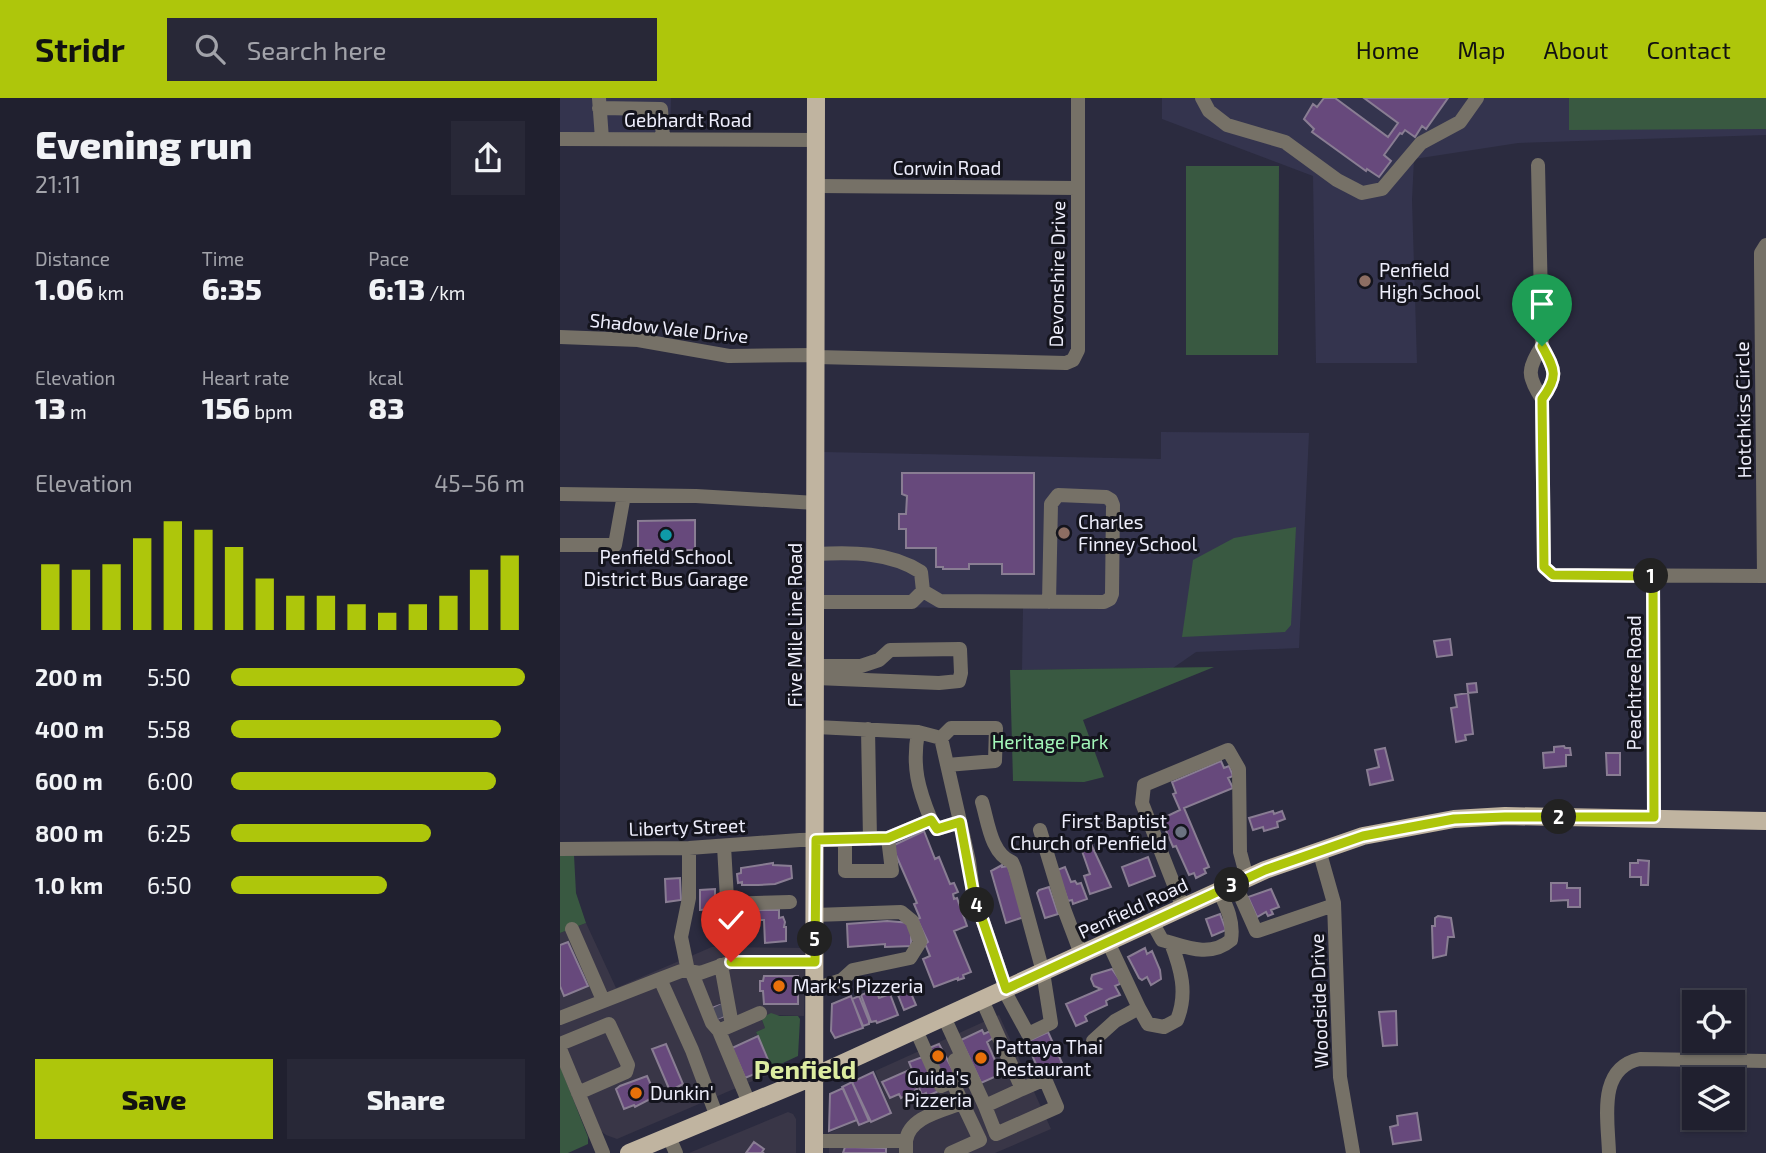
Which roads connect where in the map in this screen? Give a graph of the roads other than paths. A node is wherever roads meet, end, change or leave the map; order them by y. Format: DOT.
graph roads {
  1 [pos="816,98"];
  2 [pos="1078,98"];
  3 [pos="1202,98"];
  4 [pos="1477,98"];
  5 [pos="599,103"];
  6 [pos="631,103"];
  7 [pos="661,103"];
  8 [pos="560,139"];
  9 [pos="602,139"];
  10 [pos="663,139"];
  11 [pos="816,140"];
  12 [pos="1538,165"];
  13 [pos="816,186"];
  14 [pos="1077,188"];
  15 [pos="1766,245"];
  16 [pos="560,337"];
  17 [pos="1542,346"];
  18 [pos="816,356"];
  19 [pos="1542,399"];
  20 [pos="560,494"];
  21 [pos="624,495"];
  22 [pos="816,503"];
  23 [pos="560,545"];
  24 [pos="816,554"];
  25 [pos="1653,576"];
  26 [pos="1765,576"];
  27 [pos="923,591"];
  28 [pos="816,602"];
  29 [pos="1049,602"];
  30 [pos="816,672"];
  31 [pos="816,727"];
  32 [pos="868,729"];
  33 [pos="918,732"];
  34 [pos="941,738"];
  35 [pos="947,765"];
  36 [pos="982,802"];
  37 [pos="1654,817"];
  38 [pos="931,820"];
  39 [pos="1766,821"];
  40 [pos="960,822"];
  41 [pos="1040,830"];
  42 [pos="888,838"];
  43 [pos="845,839"];
  44 [pos="870,839"];
  45 [pos="816,840"];
  46 [pos="724,846"];
  47 [pos="689,848"];
  48 [pos="560,849"];
  49 [pos="1319,850"];
  50 [pos="1233,884"];
  51 [pos="790,902"];
  52 [pos="724,904"];
  53 [pos="1334,905"];
  54 [pos="1183,908"];
  55 [pos="815,915"];
  56 [pos="1152,922"];
  57 [pos="572,929"];
  58 [pos="722,939"];
  59 [pos="1108,942"];
  60 [pos="1171,943"];
  61 [pos="1082,954"];
  62 [pos="815,962"];
  63 [pos="721,965"];
  64 [pos="690,972"];
  65 [pos="1043,972"];
  66 [pos="660,979"];
  67 [pos="815,989"];
  68 [pos="1005,989"];
  69 [pos="701,997"];
  70 [pos="603,1000"];
  71 [pos="982,1000"];
  72 [pos="1139,1008"];
  73 [pos="760,1013"];
  74 [pos="560,1018"];
  75 [pos="941,1018"];
  76 [pos="721,1020"];
  77 [pos="916,1030"];
  78 [pos="1093,1041"];
  79 [pos="560,1046"];
  80 [pos="1766,1061"];
  81 [pos="815,1076"];
  82 [pos="952,1081"];
  83 [pos="1022,1089"];
  84 [pos="584,1090"];
  85 [pos="749,1103"];
  86 [pos="962,1103"];
  87 [pos="985,1106"];
  88 [pos="718,1116"];
  89 [pos="672,1145"];
  90 [pos="814,1147"];
  91 [pos="906,1147"];
  92 [pos="640,1151"];
  93 [pos="603,1153"];
  94 [pos="951,1153"];
  95 [pos="1353,1153"];
  96 [pos="1609,1153"];
  1 -- 11 [label="main road, Five Mile Line Road"];
  2 -- 14 [label="street, Devonshire Drive"];
  3 -- 4 [label="street"];
  5 -- 6 [label="street"];
  5 -- 9 [label="street"];
  6 -- 7 [label="street"];
  7 -- 10 [label="street"];
  8 -- 9 [label="street, Gebhardt Road"];
  9 -- 10 [label="street, Gebhardt Road"];
  10 -- 11 [label="street, Gebhardt Road"];
  11 -- 13 [label="main road, Five Mile Line Road"];
  12 -- 17 [label="street"];
  13 -- 14 [label="street, Corwin Road"];
  13 -- 18 [label="main road, Five Mile Line Road"];
  14 -- 18 [label="street, Devonshire Drive"];
  15 -- 26 [label="street, Hotchkiss Circle"];
  16 -- 18 [label="street, Shadow Vale Drive"];
  17 -- 19 [label="street"];
  17 -- 19 [label="street"];
  18 -- 22 [label="main road, Five Mile Line Road"];
  19 -- 25 [label="street"];
  20 -- 21 [label="street"];
  21 -- 22 [label="street"];
  21 -- 23 [label="street"];
  22 -- 24 [label="main road, Five Mile Line Road"];
  24 -- 27 [label="street"];
  24 -- 28 [label="main road, Five Mile Line Road"];
  25 -- 26 [label="street"];
  25 -- 37 [label="street, Peachtree Road"];
  27 -- 28 [label="street"];
  27 -- 29 [label="street"];
  28 -- 30 [label="main road, Five Mile Line Road"];
  29 -- 29 [label="street"];
  30 -- 30 [label="street"];
  30 -- 31 [label="main road, Five Mile Line Road"];
  31 -- 32 [label="street"];
  31 -- 45 [label="main road, Five Mile Line Road"];
  32 -- 33 [label="street"];
  32 -- 44 [label="street"];
  33 -- 34 [label="street"];
  33 -- 38 [label="street"];
  34 -- 35 [label="street"];
  34 -- 35 [label="street"];
  35 -- 40 [label="street"];
  36 -- 65 [label="street"];
  37 -- 39 [label="main road, Penfield Road"];
  37 -- 49 [label="main road, Penfield Road"];
  38 -- 40 [label="street"];
  38 -- 42 [label="street, Liberty Street"];
  40 -- 68 [label="street"];
  41 -- 61 [label="street"];
  42 -- 43 [label="street"];
  42 -- 44 [label="street, Liberty Street"];
  43 -- 44 [label="street, Liberty Street"];
  43 -- 45 [label="street, Liberty Street"];
  45 -- 46 [label="street, Liberty Street"];
  45 -- 55 [label="main road, Five Mile Line Road"];
  46 -- 47 [label="street, Liberty Street"];
  46 -- 52 [label="street"];
  47 -- 48 [label="street, Liberty Street"];
  47 -- 64 [label="street"];
  49 -- 50 [label="main road, Penfield Road"];
  49 -- 53 [label="street, Woodside Drive"];
  50 -- 53 [label="street"];
  50 -- 54 [label="main road, Penfield Road"];
  50 -- 54 [label="street"];
  50 -- 60 [label="street"];
  51 -- 52 [label="street"];
  52 -- 58 [label="street"];
  53 -- 95 [label="street, Woodside Drive"];
  54 -- 56 [label="main road, Penfield Road"];
  55 -- 62 [label="main road, Five Mile Line Road"];
  55 -- 67 [label="street"];
  56 -- 59 [label="main road, Penfield Road"];
  56 -- 60 [label="street"];
  57 -- 70 [label="street"];
  59 -- 61 [label="main road, Penfield Road"];
  59 -- 72 [label="street"];
  60 -- 72 [label="street"];
  61 -- 65 [label="main road, Penfield Road"];
  62 -- 63 [label="street"];
  62 -- 67 [label="main road, Five Mile Line Road"];
  63 -- 64 [label="street"];
  63 -- 76 [label="street"];
  64 -- 66 [label="street"];
  64 -- 69 [label="street"];
  65 -- 68 [label="main road, Penfield Road"];
  65 -- 68 [label="street"];
  66 -- 70 [label="street"];
  66 -- 88 [label="street"];
  67 -- 81 [label="main road, Five Mile Line Road"];
  68 -- 71 [label="main road, Penfield Road"];
  69 -- 76 [label="street"];
  69 -- 76 [label="street"];
  70 -- 74 [label="street"];
  71 -- 75 [label="main road, Penfield Road"];
  71 -- 83 [label="street"];
  72 -- 78 [label="street"];
  73 -- 76 [label="street"];
  75 -- 77 [label="main road, Penfield Road"];
  75 -- 82 [label="street"];
  75 -- 87 [label="street"];
  76 -- 85 [label="street"];
  77 -- 81 [label="main road, Penfield Road"];
  77 -- 82 [label="street"];
  79 -- 84 [label="street"];
  79 -- 84 [label="street"];
  80 -- 96 [label="street"];
  81 -- 85 [label="main road, Penfield Road"];
  81 -- 90 [label="main road, Five Mile Line Road"];
  82 -- 86 [label="street"];
  83 -- 87 [label="street"];
  83 -- 87 [label="street"];
  84 -- 93 [label="street"];
  85 -- 88 [label="main road, Penfield Road"];
  86 -- 91 [label="street"];
  86 -- 94 [label="street"];
  88 -- 89 [label="main road, Penfield Road"];
  89 -- 92 [label="main road, Penfield Road"];
  90 -- 91 [label="street"];
}
